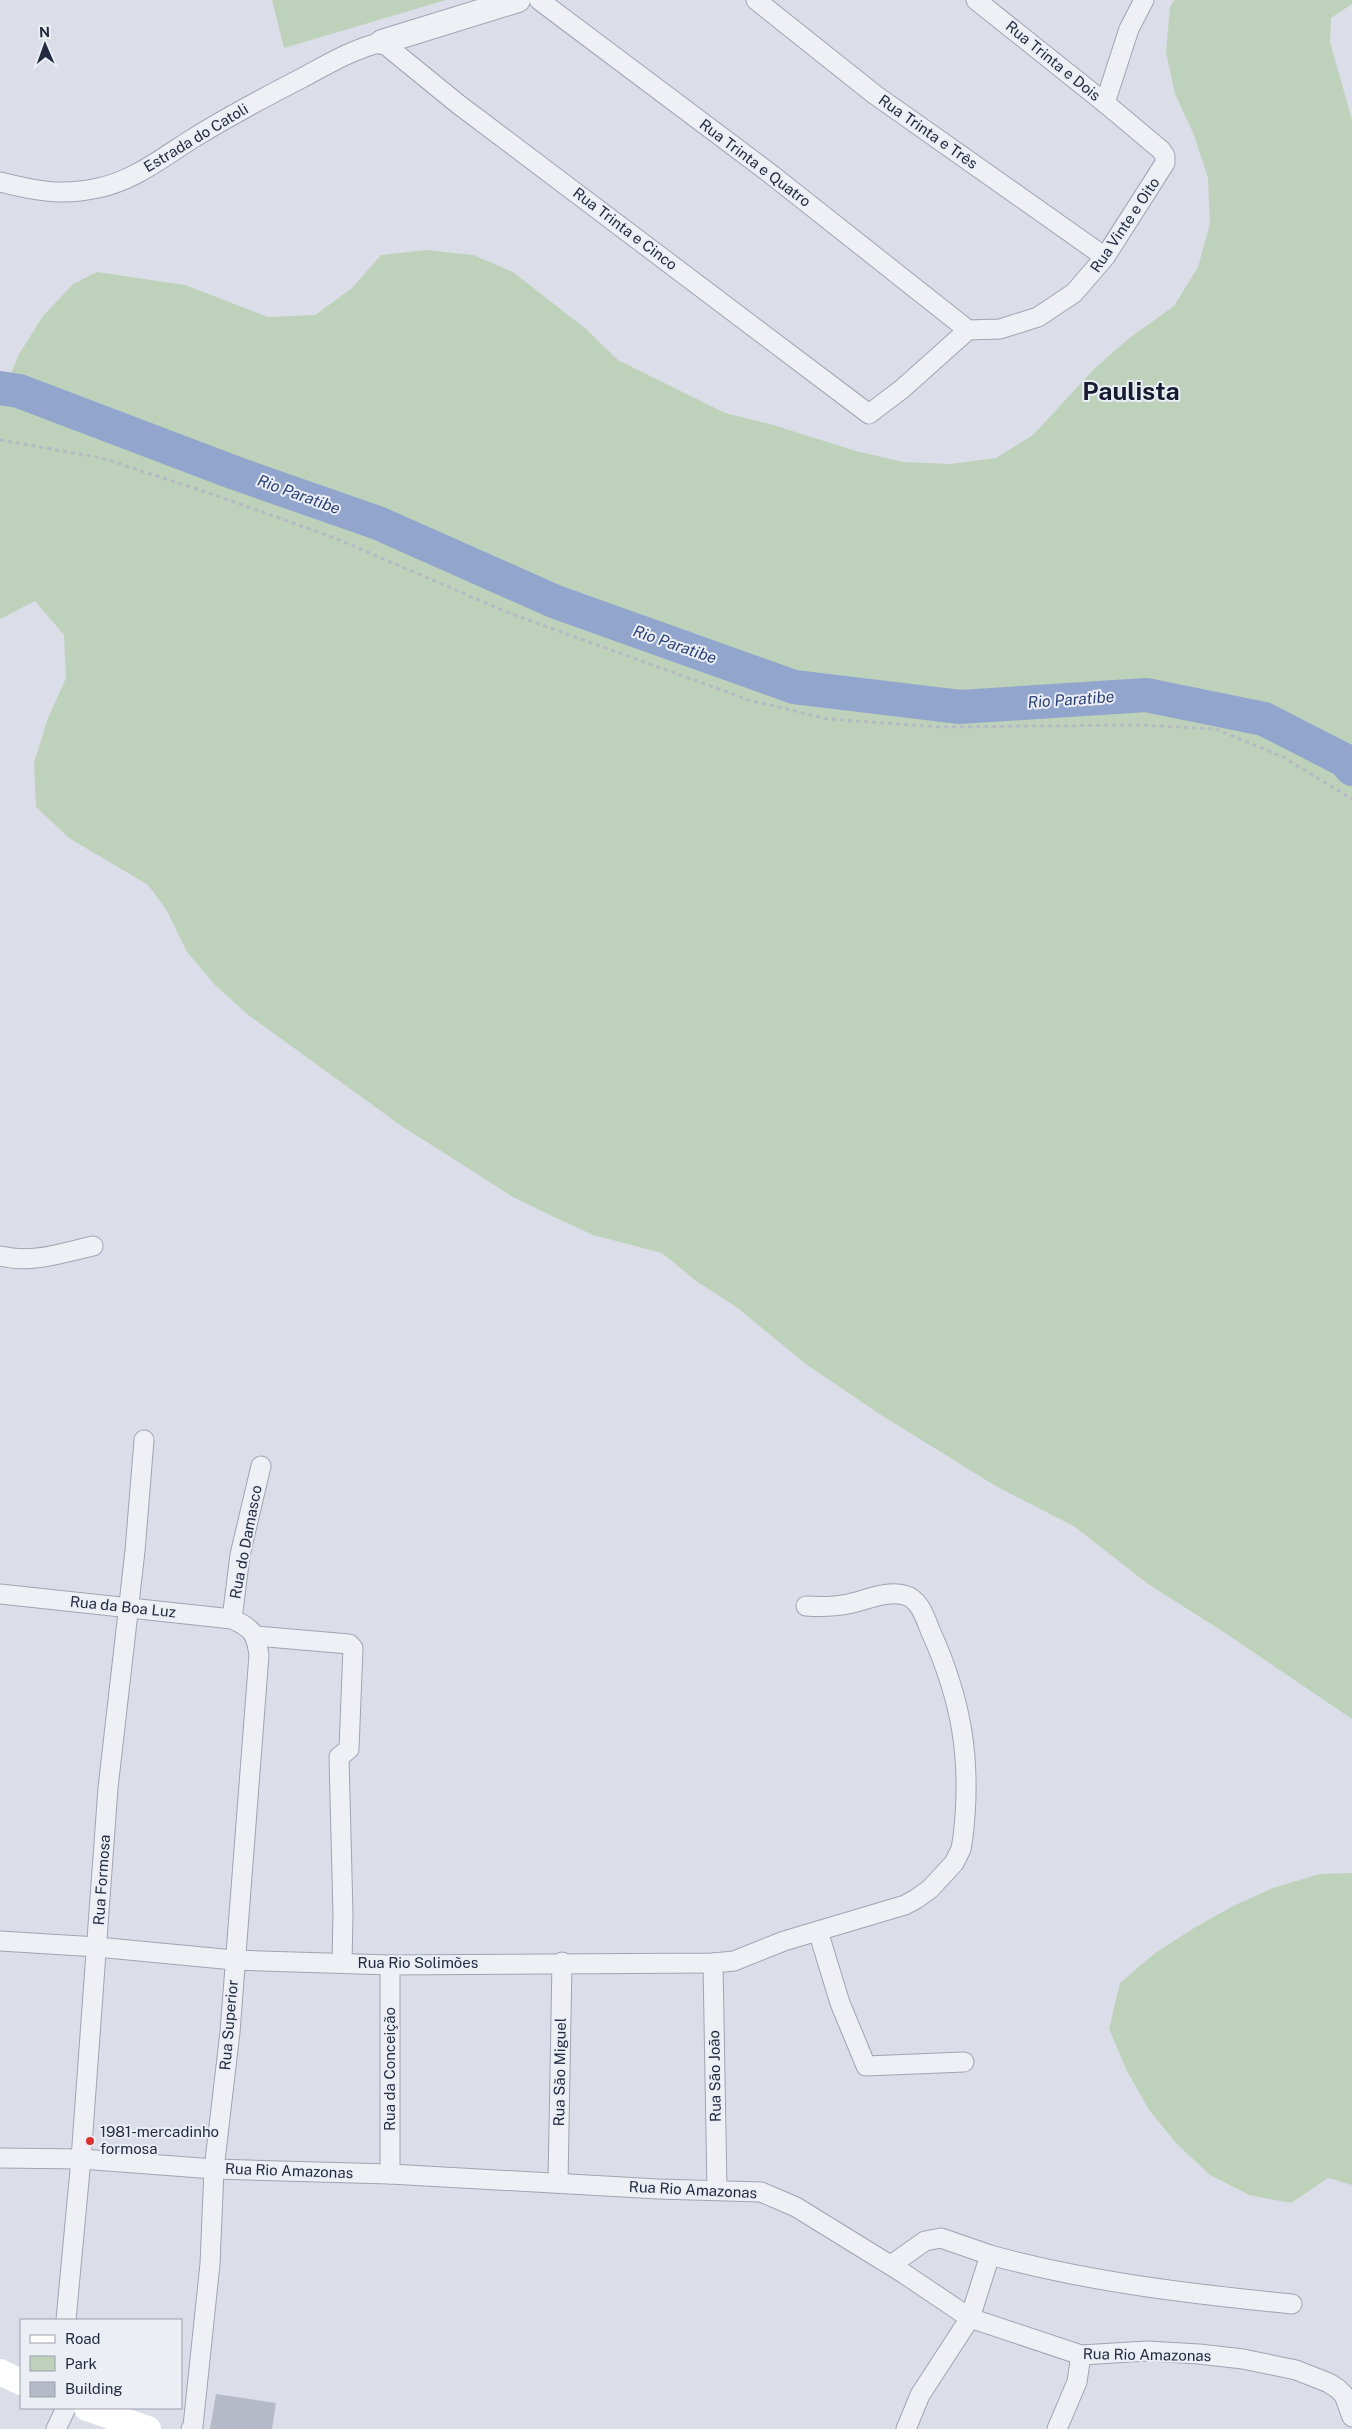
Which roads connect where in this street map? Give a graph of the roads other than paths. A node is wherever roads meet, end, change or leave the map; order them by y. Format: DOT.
graph roads {
  1 [pos="518,0"];
  2 [pos="539,0"];
  3 [pos="756,0"];
  4 [pos="976,0"];
  5 [pos="1144,0"];
  6 [pos="382,42"];
  7 [pos="1105,103"];
  8 [pos="0,182"];
  9 [pos="1106,257"];
  10 [pos="968,330"];
  11 [pos="93,1246"];
  12 [pos="0,1256"];
  13 [pos="144,1440"];
  14 [pos="261,1466"];
  15 [pos="0,1594"];
  16 [pos="806,1606"];
  17 [pos="129,1607"];
  18 [pos="244,1626"];
  19 [pos="824,1929"];
  20 [pos="0,1941"];
  21 [pos="97,1947"];
  22 [pos="234,1960"];
  23 [pos="562,1962"];
  24 [pos="342,1963"];
  25 [pos="713,1963"];
  26 [pos="390,1965"];
  27 [pos="964,2062"];
  28 [pos="0,2158"];
  29 [pos="81,2159"];
  30 [pos="214,2168"];
  31 [pos="390,2174"];
  32 [pos="558,2182"];
  33 [pos="717,2190"];
  34 [pos="990,2255"];
  35 [pos="891,2265"];
  36 [pos="1292,2304"];
  37 [pos="970,2318"];
  38 [pos="66,2319"];
  39 [pos="1081,2355"];
  40 [pos="0,2372"];
  41 [pos="20,2382"];
  42 [pos="66,2409"];
  43 [pos="90,2409"];
  44 [pos="1352,2417"];
  45 [pos="56,2429"];
  46 [pos="148,2429"];
  47 [pos="191,2429"];
  48 [pos="906,2429"];
  49 [pos="1057,2429"];
  1 -- 6 [label="street"];
  2 -- 10 [label="street, Rua Trinta e Quatro"];
  3 -- 9 [label="street, Rua Trinta e Três"];
  4 -- 7 [label="street, Rua Trinta e Dois"];
  5 -- 7 [label="street"];
  6 -- 8 [label="street, Estrada do Catoli"];
  6 -- 10 [label="street, Rua Trinta e Cinco"];
  7 -- 9 [label="street, Rua Vinte e Oito"];
  9 -- 10 [label="street, Rua Vinte e Oito"];
  11 -- 12 [label="street"];
  13 -- 17 [label="street, Rua Formosa"];
  14 -- 18 [label="street, Rua do Damasco"];
  15 -- 17 [label="street, Rua da Boa Luz"];
  16 -- 19 [label="street, Rua Rio Solimões"];
  17 -- 18 [label="street, Rua da Boa Luz"];
  17 -- 21 [label="street, Rua Formosa"];
  18 -- 22 [label="street, Rua Superior"];
  18 -- 24 [label="street, Rua da Boa Luz"];
  19 -- 25 [label="street, Rua Rio Solimões"];
  19 -- 27 [label="street"];
  20 -- 21 [label="street, Rua Rio Solimões"];
  21 -- 22 [label="street, Rua Rio Solimões"];
  21 -- 29 [label="street, Rua Formosa"];
  22 -- 24 [label="street, Rua Rio Solimões"];
  22 -- 30 [label="street, Rua Superior"];
  23 -- 25 [label="street, Rua Rio Solimões"];
  23 -- 26 [label="street, Rua Rio Solimões"];
  23 -- 32 [label="street, Rua São Miguel"];
  24 -- 26 [label="street, Rua Rio Solimões"];
  25 -- 33 [label="street, Rua São João"];
  26 -- 31 [label="street, Rua da Conceição"];
  28 -- 29 [label="street, Rua Rio Amazonas"];
  29 -- 30 [label="street, Rua Rio Amazonas"];
  29 -- 38 [label="street, Rua Formosa"];
  30 -- 31 [label="street, Rua Rio Amazonas"];
  30 -- 47 [label="street, Rua Superior"];
  31 -- 32 [label="street, Rua Rio Amazonas"];
  32 -- 33 [label="street, Rua Rio Amazonas"];
  33 -- 35 [label="street, Rua Rio Amazonas"];
  34 -- 35 [label="street"];
  34 -- 36 [label="street"];
  34 -- 37 [label="street"];
  35 -- 37 [label="street, Rua Rio Amazonas"];
  37 -- 39 [label="street, Rua Rio Amazonas"];
  37 -- 48 [label="street"];
  39 -- 44 [label="street, Rua Rio Amazonas"];
  39 -- 49 [label="street"];
  40 -- 41 [label="main road"];
  42 -- 45 [label="street"];
  43 -- 46 [label="main road"];
}
